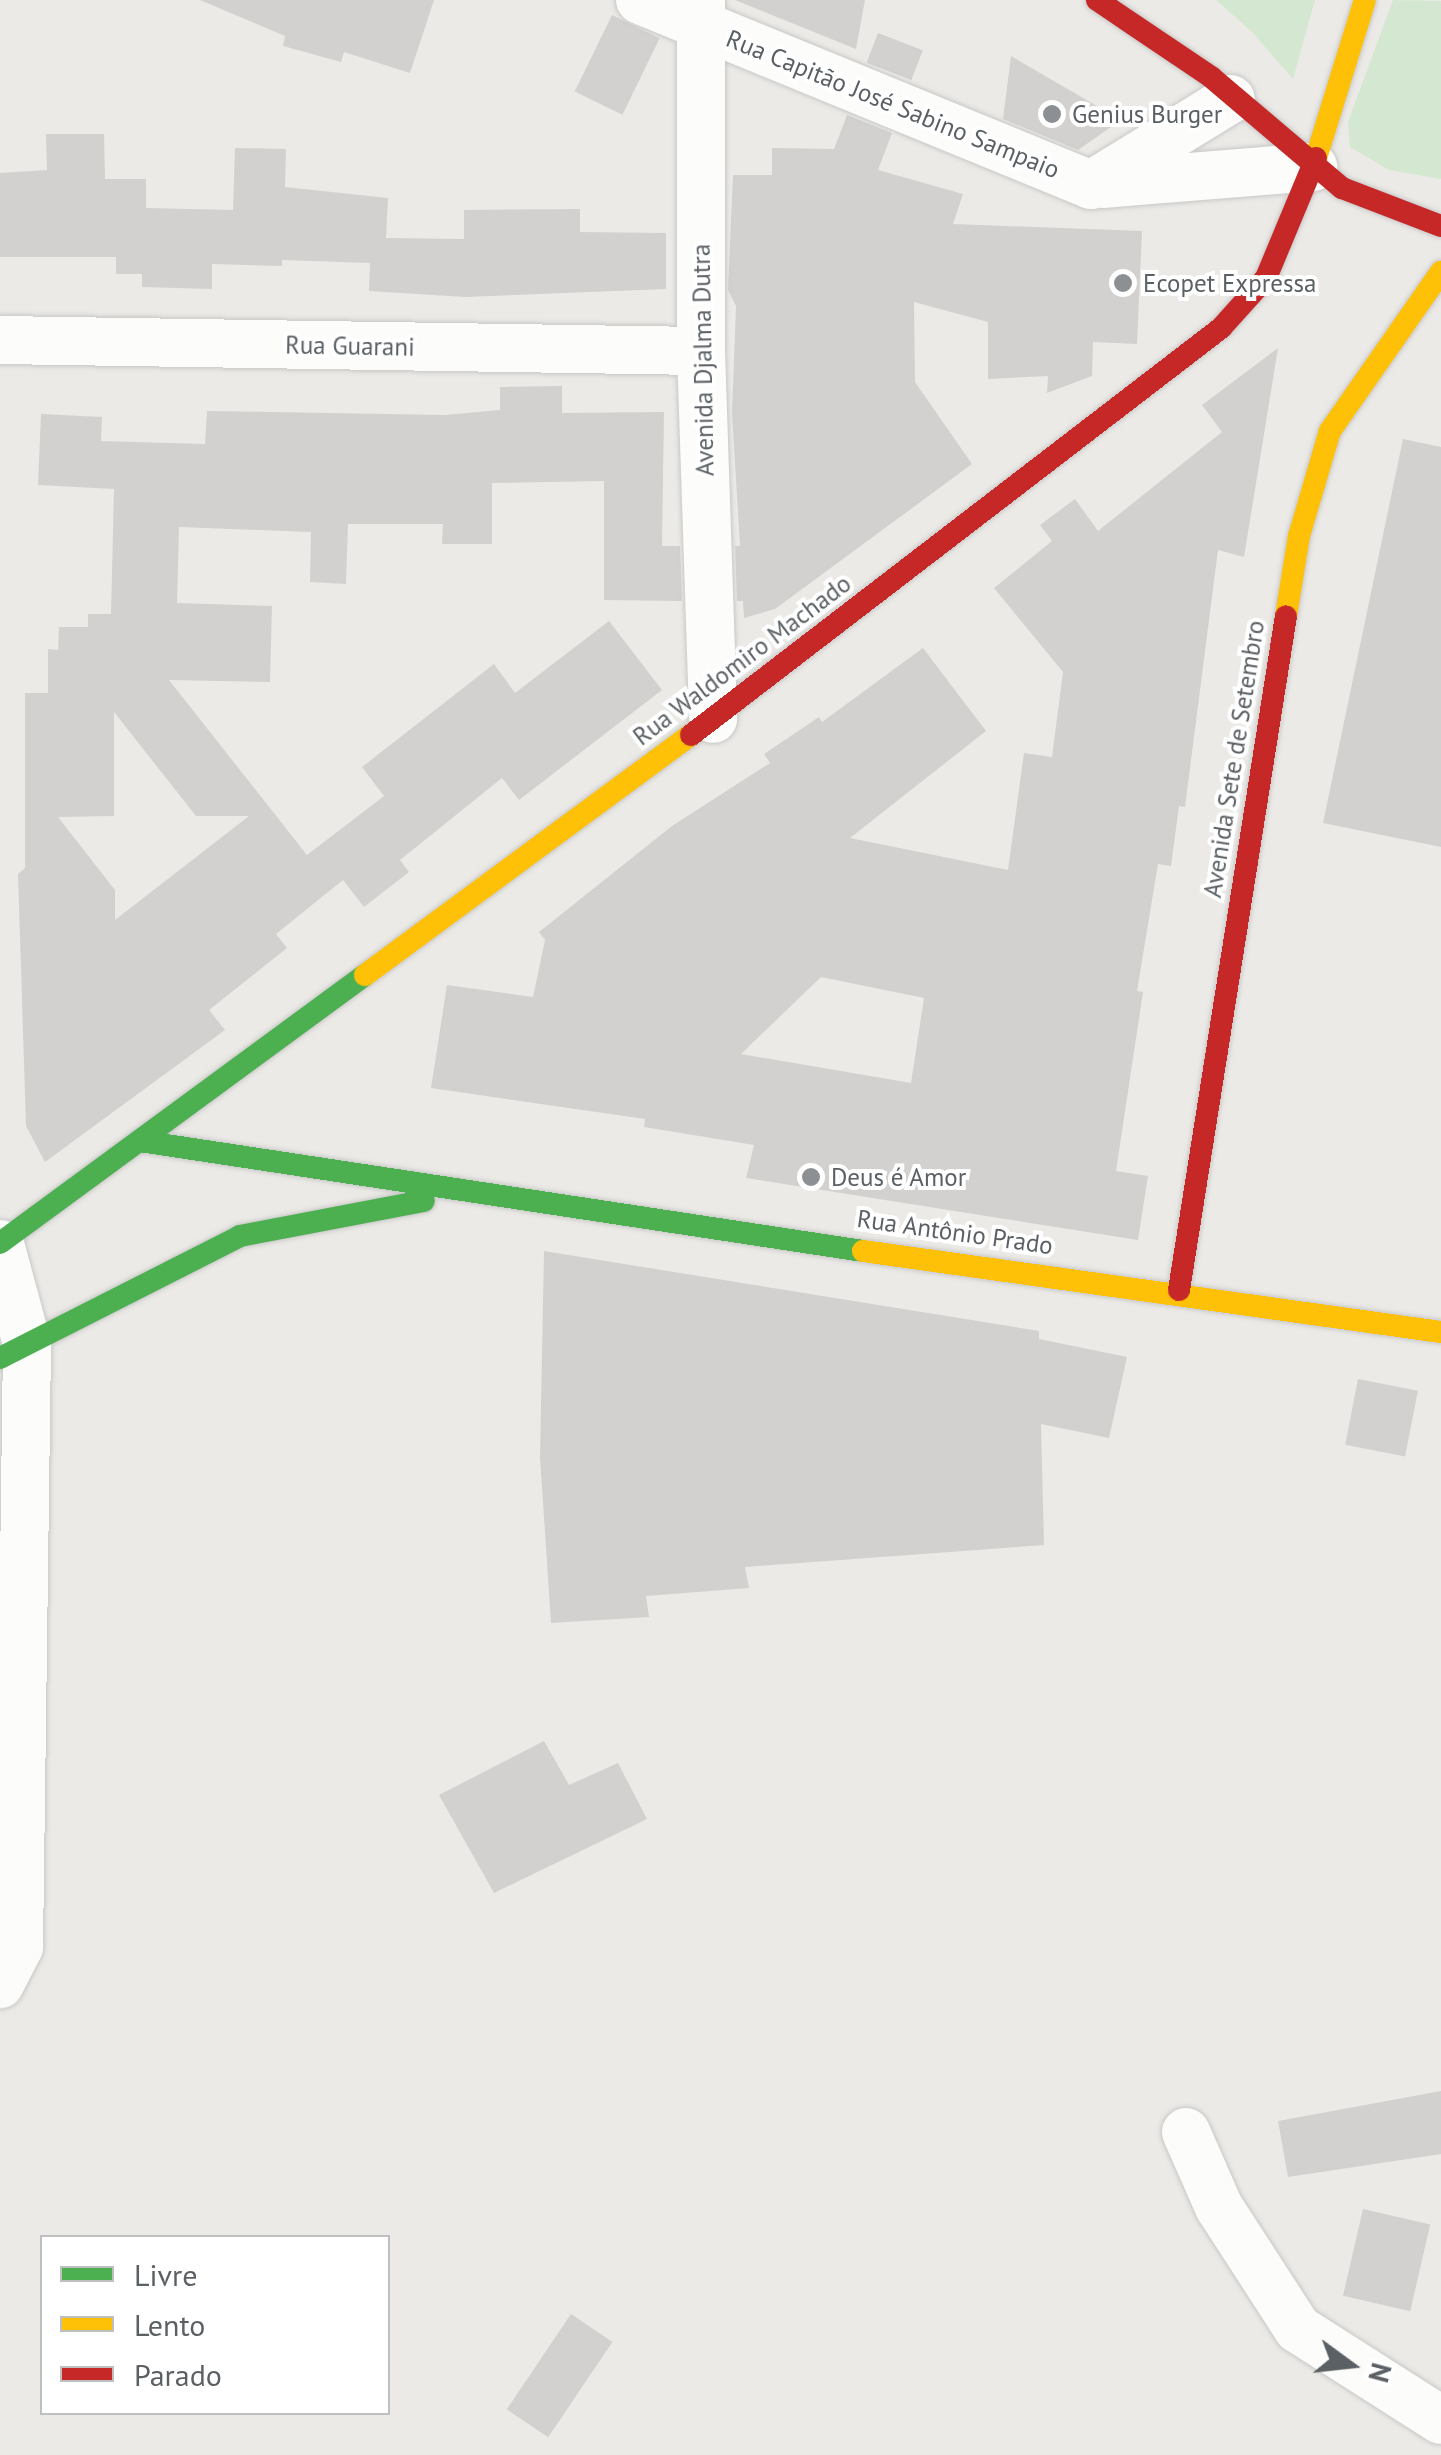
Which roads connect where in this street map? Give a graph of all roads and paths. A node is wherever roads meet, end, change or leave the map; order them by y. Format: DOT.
graph roads {
  1 [pos="640,0"];
  2 [pos="1097,0"];
  3 [pos="1365,0"];
  4 [pos="701,12"];
  5 [pos="1231,98"];
  6 [pos="1312,167"];
  7 [pos="1091,185"];
  8 [pos="1441,226"];
  9 [pos="1441,272"];
  10 [pos="0,340"];
  11 [pos="701,351"];
  12 [pos="713,719"];
  13 [pos="140,1141"];
  14 [pos="461,1194"];
  15 [pos="0,1244"];
  16 [pos="1179,1290"];
  17 [pos="1441,1332"];
  18 [pos="14,1351"];
  19 [pos="0,1984"];
  20 [pos="1186,2132"];
  21 [pos="1441,2420"];
  1 -- 4 [label="street, Rua Capitão José Sabino Sampaio"];
  2 -- 5 [label="street"];
  3 -- 6 [label="street, Rua Waldomiro Machado"];
  4 -- 7 [label="street, Rua Capitão José Sabino Sampaio"];
  4 -- 11 [label="street, Avenida Djalma Dutra"];
  5 -- 6 [label="street"];
  5 -- 7 [label="street, Rua Capitão José Sabino Sampaio"];
  6 -- 7 [label="street, Rua Capitão José Sabino Sampaio"];
  6 -- 8 [label="street"];
  6 -- 12 [label="street, Rua Waldomiro Machado"];
  9 -- 16 [label="street, Avenida Sete de Setembro"];
  10 -- 11 [label="street, Rua Guarani"];
  11 -- 12 [label="street, Avenida Djalma Dutra"];
  12 -- 13 [label="street, Rua Waldomiro Machado"];
  13 -- 14 [label="street, Rua Antônio Prado"];
  13 -- 15 [label="street, Rua Waldomiro Machado"];
  14 -- 16 [label="street, Rua Antônio Prado"];
  14 -- 18 [label="street"];
  15 -- 18 [label="street"];
  16 -- 17 [label="street, Rua Antônio Prado"];
  18 -- 19 [label="street"];
  20 -- 21 [label="street"];
}
